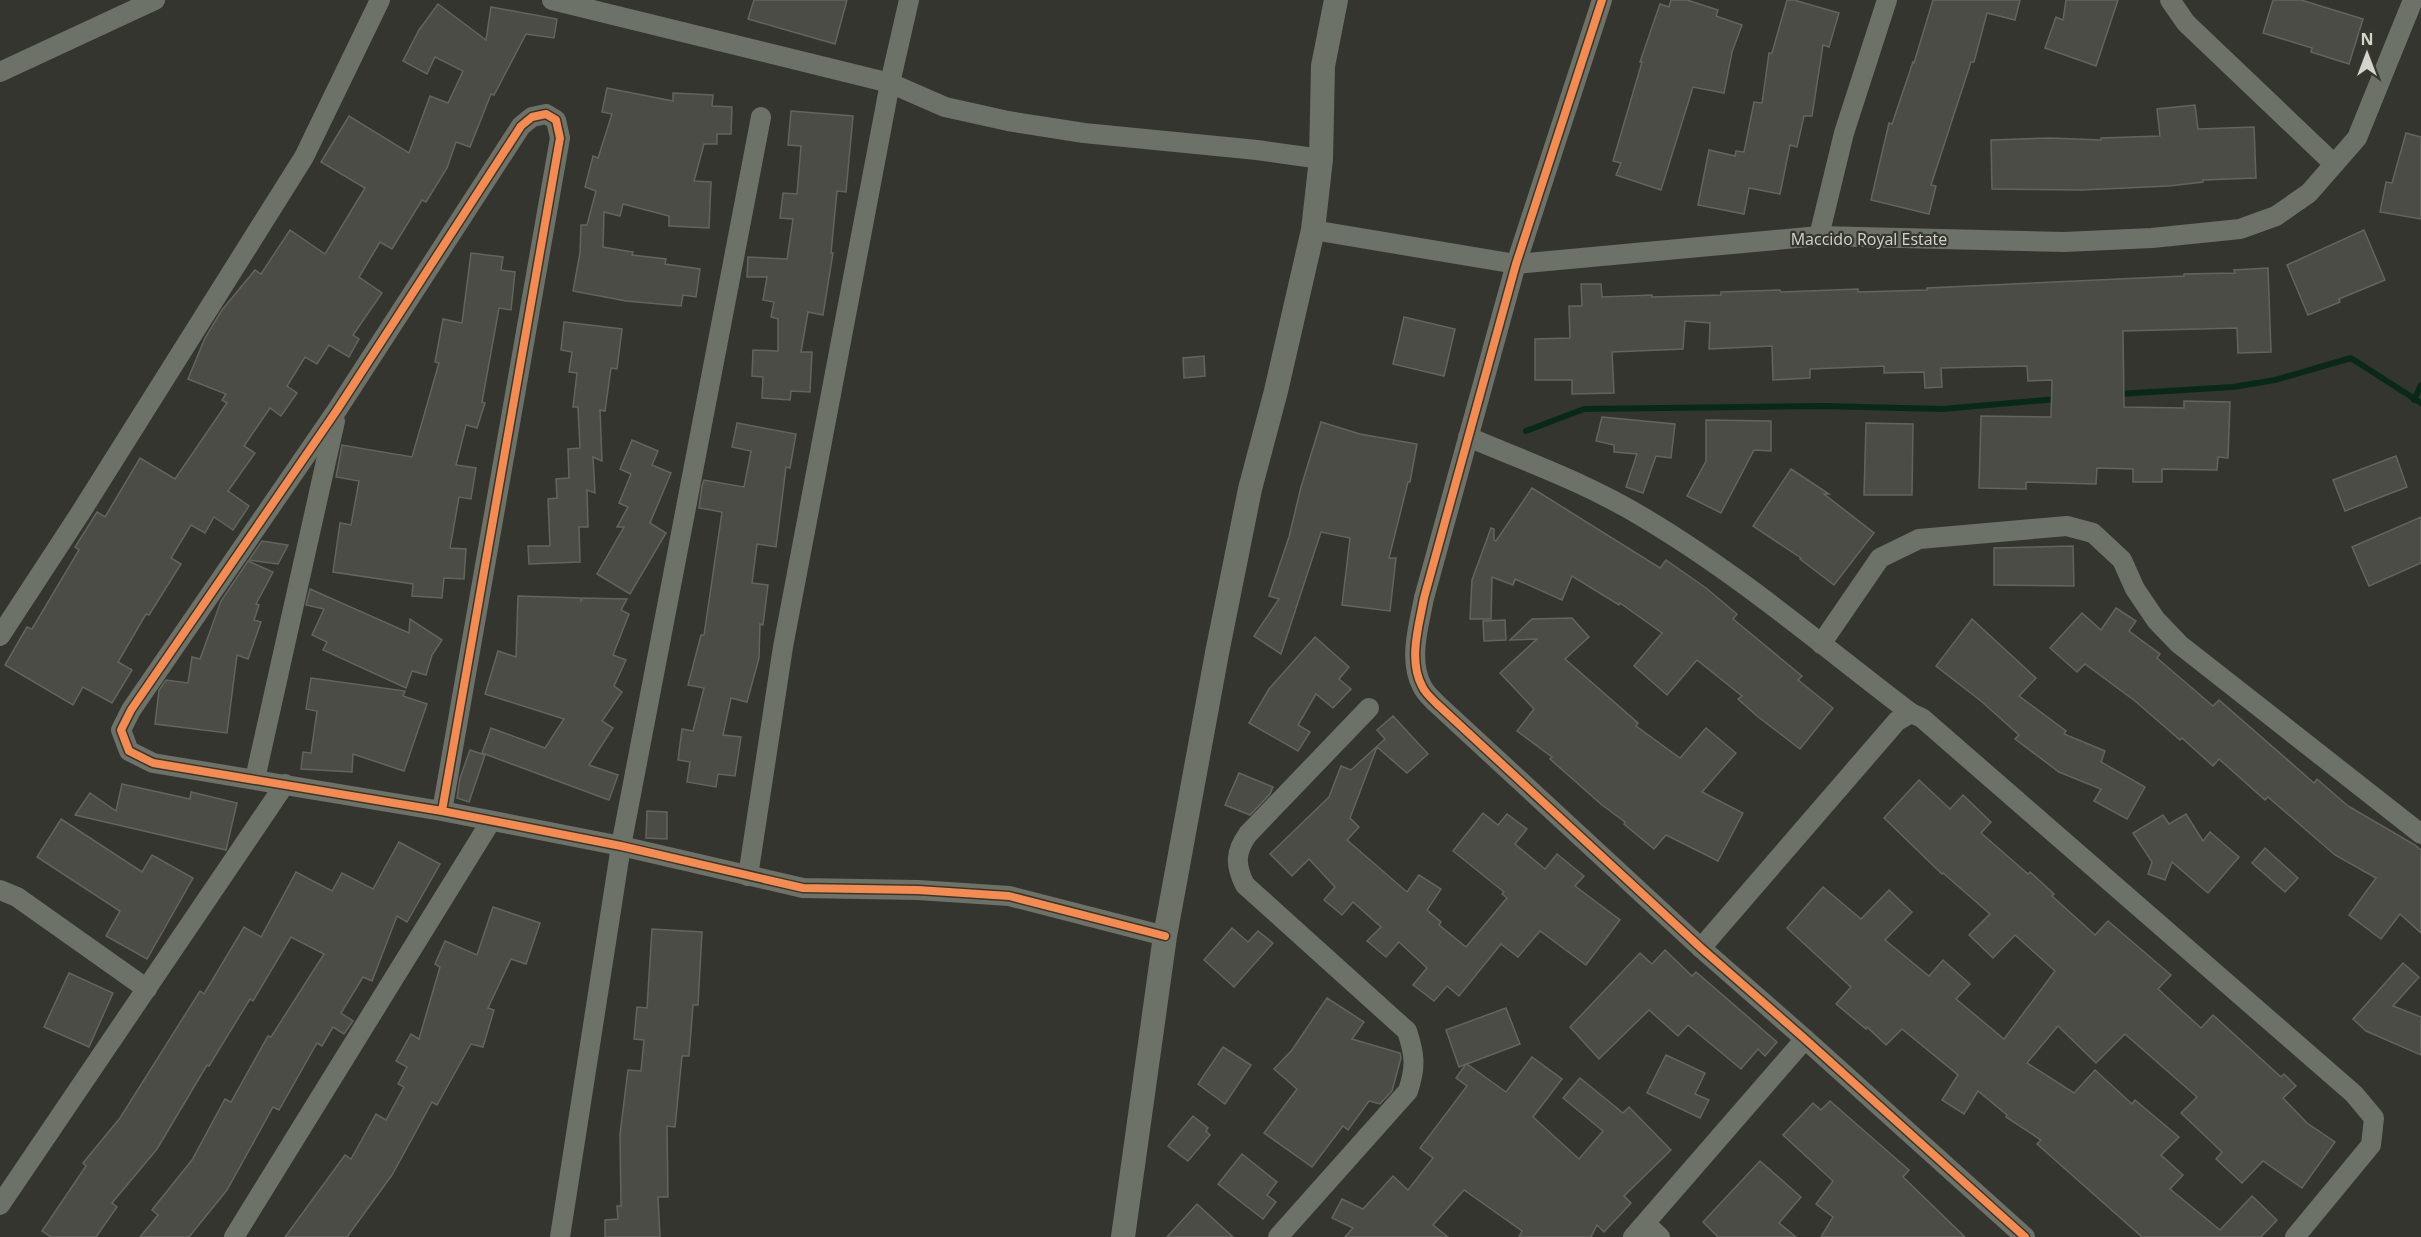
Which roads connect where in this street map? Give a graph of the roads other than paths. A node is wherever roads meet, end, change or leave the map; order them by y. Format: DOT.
graph roads {
  1 [pos="155,0"];
  2 [pos="380,0"];
  3 [pos="552,0"];
  4 [pos="909,0"];
  5 [pos="1336,0"];
  6 [pos="1602,0"];
  7 [pos="1887,0"];
  8 [pos="2170,0"];
  9 [pos="2413,0"];
  10 [pos="0,72"];
  11 [pos="890,83"];
  12 [pos="761,117"];
  13 [pos="1321,159"];
  14 [pos="2334,164"];
  15 [pos="1313,230"];
  16 [pos="1819,236"];
  17 [pos="1516,264"];
  18 [pos="337,410"];
  19 [pos="1468,436"];
  20 [pos="0,636"];
  21 [pos="1821,644"];
  22 [pos="1369,708"];
  23 [pos="1911,713"];
  24 [pos="255,779"];
  25 [pos="285,784"];
  26 [pos="442,811"];
  27 [pos="491,821"];
  28 [pos="2421,834"];
  29 [pos="621,846"];
  30 [pos="748,876"];
  31 [pos="0,890"];
  32 [pos="1165,936"];
  33 [pos="1701,948"];
  34 [pos="147,988"];
  35 [pos="1805,1039"];
  36 [pos="0,1205"];
  37 [pos="1646,1233"];
  38 [pos="234,1237"];
  39 [pos="560,1237"];
  40 [pos="1123,1237"];
  41 [pos="1278,1237"];
  42 [pos="2025,1237"];
  43 [pos="2295,1237"];
  1 -- 10 [label="street"];
  2 -- 20 [label="street"];
  3 -- 11 [label="street"];
  4 -- 11 [label="street"];
  5 -- 13 [label="street"];
  6 -- 17 [label="street"];
  7 -- 16 [label="street"];
  8 -- 14 [label="street"];
  9 -- 14 [label="street, Maccido Royal Estate"];
  11 -- 13 [label="street"];
  11 -- 30 [label="street"];
  12 -- 29 [label="street"];
  13 -- 15 [label="street"];
  14 -- 16 [label="street, Maccido Royal Estate"];
  15 -- 17 [label="street, Maccido Royal Estate"];
  15 -- 32 [label="street"];
  16 -- 17 [label="street, Maccido Royal Estate"];
  17 -- 19 [label="street"];
  18 -- 24 [label="street"];
  18 -- 24 [label="street"];
  18 -- 26 [label="street"];
  19 -- 21 [label="street"];
  19 -- 33 [label="street"];
  21 -- 23 [label="street"];
  21 -- 28 [label="street"];
  22 -- 41 [label="street"];
  23 -- 33 [label="street"];
  23 -- 43 [label="street"];
  24 -- 25 [label="street"];
  25 -- 26 [label="street"];
  25 -- 34 [label="street"];
  26 -- 27 [label="street"];
  27 -- 29 [label="street"];
  27 -- 38 [label="street"];
  29 -- 30 [label="street"];
  29 -- 39 [label="street"];
  30 -- 32 [label="street"];
  31 -- 34 [label="street"];
  32 -- 40 [label="street"];
  33 -- 35 [label="street"];
  34 -- 36 [label="street"];
  35 -- 37 [label="street"];
  35 -- 42 [label="street"];
}
